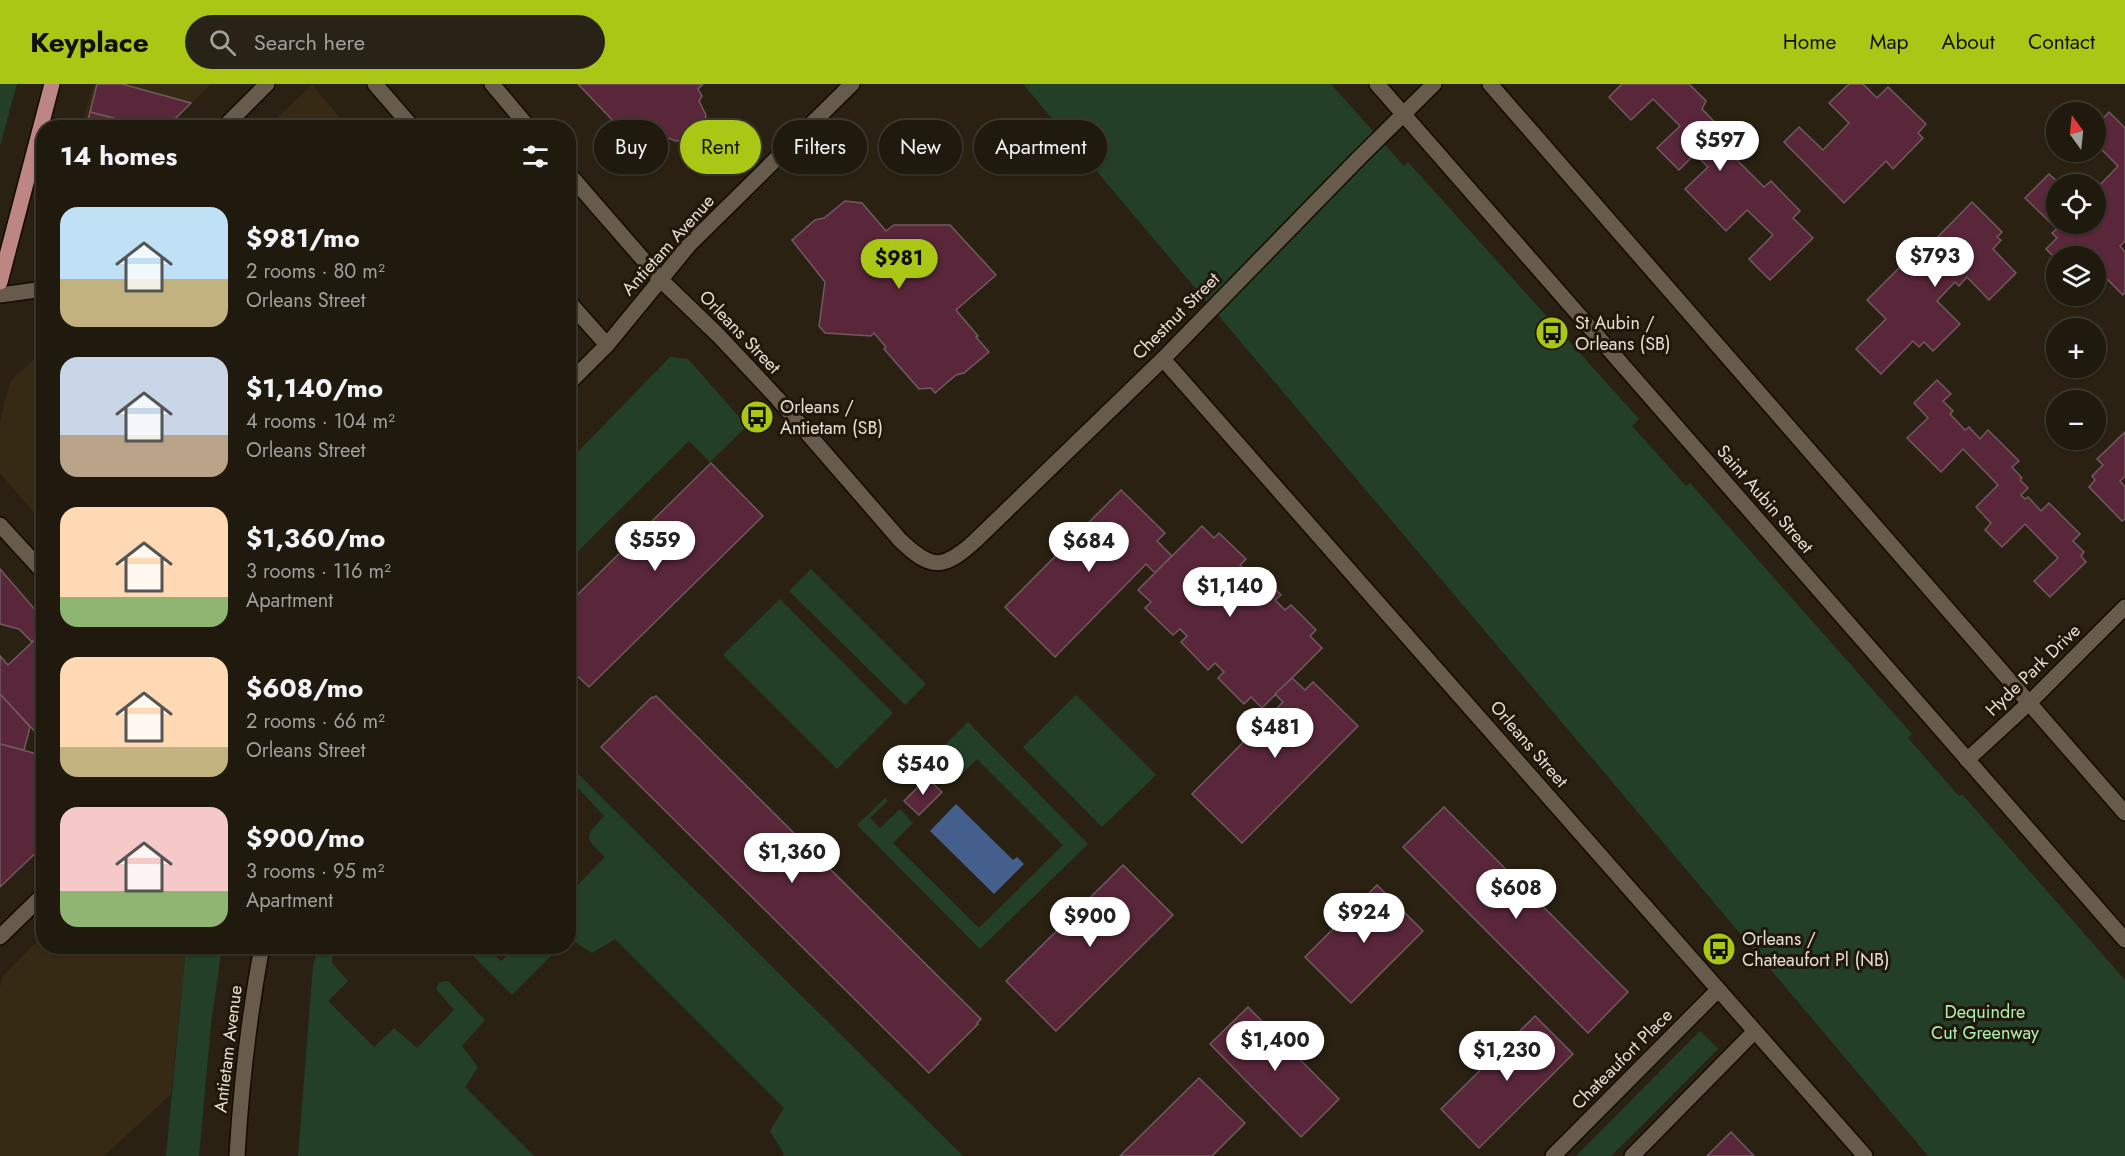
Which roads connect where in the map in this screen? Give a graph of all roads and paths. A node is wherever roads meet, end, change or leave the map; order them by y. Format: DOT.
graph roads {
  1 [pos="52,84"];
  2 [pos="267,84"];
  3 [pos="375,84"];
  4 [pos="492,84"];
  5 [pos="852,84"];
  6 [pos="1377,84"];
  7 [pos="1434,84"];
  8 [pos="1490,84"];
  9 [pos="1404,114"];
  10 [pos="43,120"];
  11 [pos="231,120"];
  12 [pos="406,120"];
  13 [pos="522,120"];
  14 [pos="36,145"];
  15 [pos="576,182"];
  16 [pos="661,280"];
  17 [pos="0,282"];
  18 [pos="36,290"];
  19 [pos="0,295"];
  20 [pos="576,310"];
  21 [pos="607,345"];
  22 [pos="1163,359"];
  23 [pos="576,376"];
  24 [pos="0,525"];
  25 [pos="36,564"];
  26 [pos="937,564"];
  27 [pos="2125,607"];
  28 [pos="2029,703"];
  29 [pos="1967,760"];
  30 [pos="2125,813"];
  31 [pos="36,902"];
  32 [pos="0,937"];
  33 [pos="2125,940"];
  34 [pos="260,954"];
  35 [pos="1718,990"];
  36 [pos="1754,1032"];
  37 [pos="237,1156"];
  38 [pos="1553,1156"];
  39 [pos="1632,1156"];
  40 [pos="1865,1156"];
  1 -- 10 [label="main road"];
  2 -- 11 [label="street"];
  3 -- 12 [label="street"];
  4 -- 13 [label="street"];
  5 -- 16 [label="street, Antietam Avenue"];
  6 -- 9 [label="street, Saint Aubin Street"];
  7 -- 9 [label="street, Chestnut Street"];
  8 -- 28 [label="street"];
  9 -- 22 [label="street, Chestnut Street"];
  9 -- 29 [label="street, Saint Aubin Street"];
  14 -- 17 [label="main road"];
  15 -- 16 [label="street, Orleans Street"];
  16 -- 21 [label="street, Antietam Avenue"];
  16 -- 26 [label="street, Orleans Street"];
  18 -- 19 [label="street"];
  20 -- 21 [label="street"];
  21 -- 23 [label="street, Antietam Avenue"];
  22 -- 26 [label="street, Chestnut Street"];
  22 -- 35 [label="street, Orleans Street"];
  24 -- 25 [label="street"];
  27 -- 28 [label="street, Hyde Park Drive"];
  28 -- 29 [label="street, Hyde Park Drive"];
  28 -- 30 [label="street"];
  29 -- 33 [label="street, Saint Aubin Street"];
  31 -- 32 [label="street"];
  34 -- 37 [label="street, Antietam Avenue"];
  35 -- 36 [label="street, Orleans Street"];
  35 -- 38 [label="street, Chateaufort Place"];
  36 -- 39 [label="street"];
  36 -- 40 [label="street, Orleans Street"];
}
